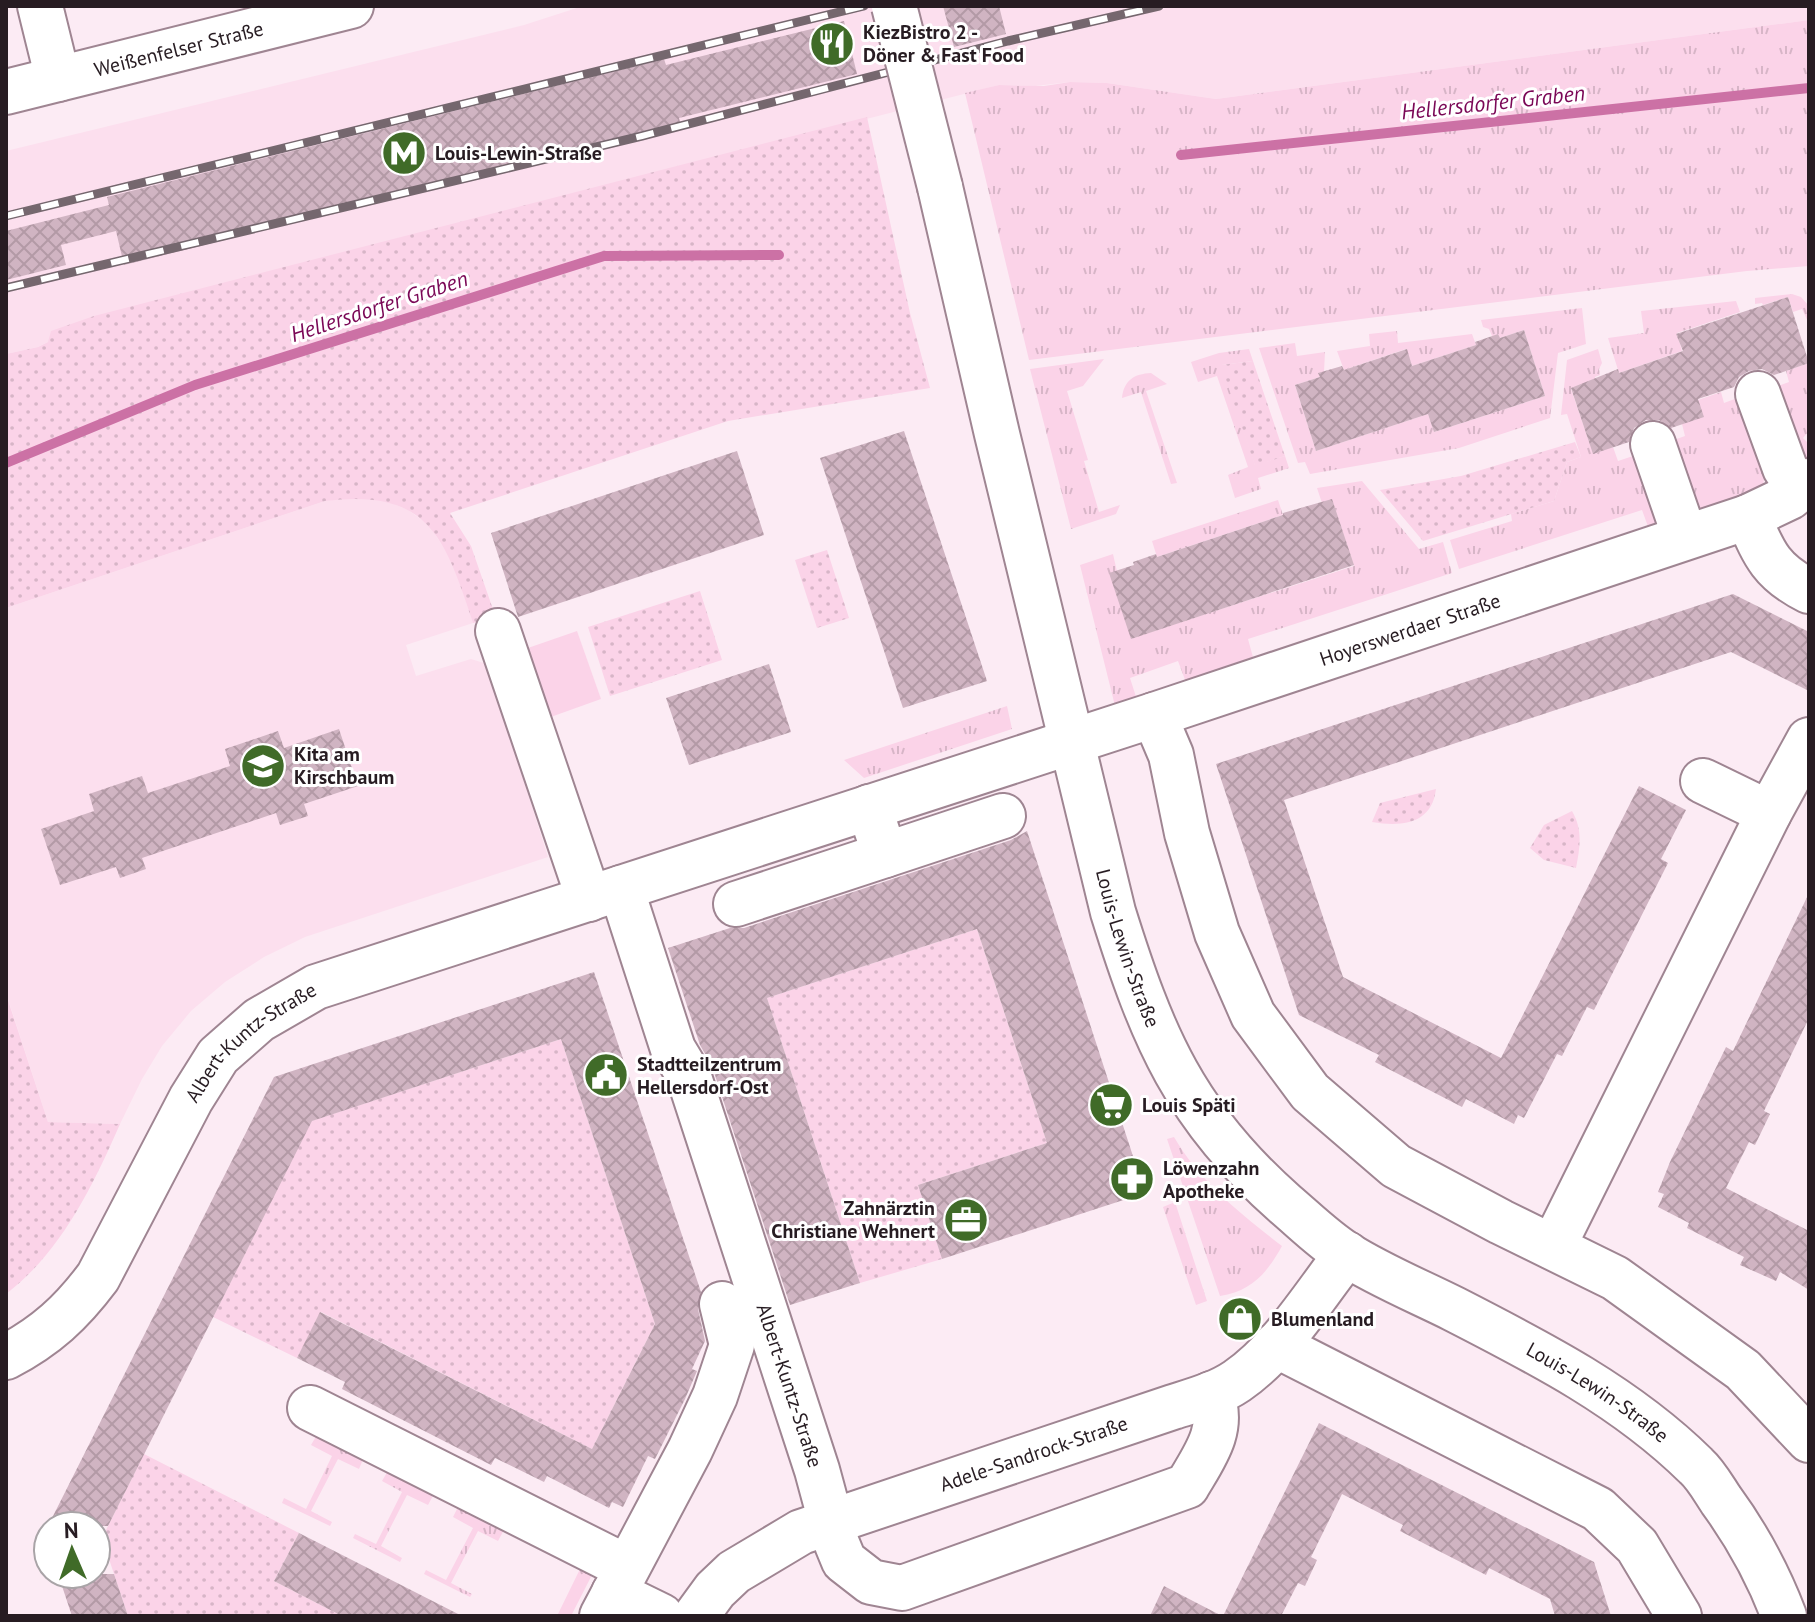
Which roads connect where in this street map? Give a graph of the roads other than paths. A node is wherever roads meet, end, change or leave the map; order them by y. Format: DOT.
graph roads {
  1 [pos="40,6"];
  2 [pos="351,6"];
  3 [pos="894,6"];
  4 [pos="58,79"];
  5 [pos="6,92"];
  6 [pos="1758,394"];
  7 [pos="1653,444"];
  8 [pos="1804,486"];
  9 [pos="1748,517"];
  10 [pos="1685,537"];
  11 [pos="1809,591"];
  12 [pos="498,631"];
  13 [pos="1154,715"];
  14 [pos="1071,741"];
  15 [pos="1808,741"];
  16 [pos="1703,781"];
  17 [pos="869,807"];
  18 [pos="1769,813"];
  19 [pos="1003,816"];
  20 [pos="885,855"];
  21 [pos="605,894"];
  22 [pos="736,904"];
  23 [pos="1553,1247"];
  24 [pos="1347,1254"];
  25 [pos="722,1304"];
  26 [pos="1276,1345"];
  27 [pos="6,1357"];
  28 [pos="1211,1394"];
  29 [pos="310,1408"];
  30 [pos="1809,1440"];
  31 [pos="831,1521"];
  32 [pos="614,1592"];
  33 [pos="661,1616"];
  34 [pos="696,1616"];
  35 [pos="1679,1616"];
  36 [pos="1784,1616"];
  1 -- 4 [label="street"];
  2 -- 4 [label="street, Weißenfelser Straße"];
  3 -- 14 [label="street, Louis-Lewin-Straße, bridge"];
  4 -- 5 [label="street, Weißenfelser Straße"];
  6 -- 8 [label="street"];
  7 -- 10 [label="street"];
  8 -- 9 [label="street, Hoyerswerdaer Straße"];
  9 -- 10 [label="street, Hoyerswerdaer Straße"];
  9 -- 11 [label="street"];
  10 -- 13 [label="street, Hoyerswerdaer Straße"];
  12 -- 21 [label="street"];
  13 -- 14 [label="street, Hoyerswerdaer Straße"];
  13 -- 23 [label="street"];
  14 -- 17 [label="street, Albert-Kuntz-Straße"];
  14 -- 24 [label="street, Louis-Lewin-Straße"];
  15 -- 18 [label="street"];
  16 -- 18 [label="street"];
  17 -- 20 [label="street"];
  17 -- 21 [label="street, Albert-Kuntz-Straße"];
  18 -- 23 [label="street"];
  19 -- 20 [label="street"];
  20 -- 22 [label="street"];
  21 -- 27 [label="street, Albert-Kuntz-Straße"];
  21 -- 31 [label="street, Albert-Kuntz-Straße"];
  23 -- 30 [label="street"];
  24 -- 26 [label="street, Adele-Sandrock-Straße"];
  24 -- 36 [label="street, Louis-Lewin-Straße"];
  25 -- 32 [label="street"];
  26 -- 28 [label="street, Adele-Sandrock-Straße"];
  26 -- 35 [label="street"];
  28 -- 31 [label="street, Adele-Sandrock-Straße"];
  28 -- 31 [label="street, Albert-Kuntz-Straße"];
  29 -- 32 [label="street"];
  31 -- 34 [label="street, Adele-Sandrock-Straße"];
  32 -- 33 [label="street"];
}
